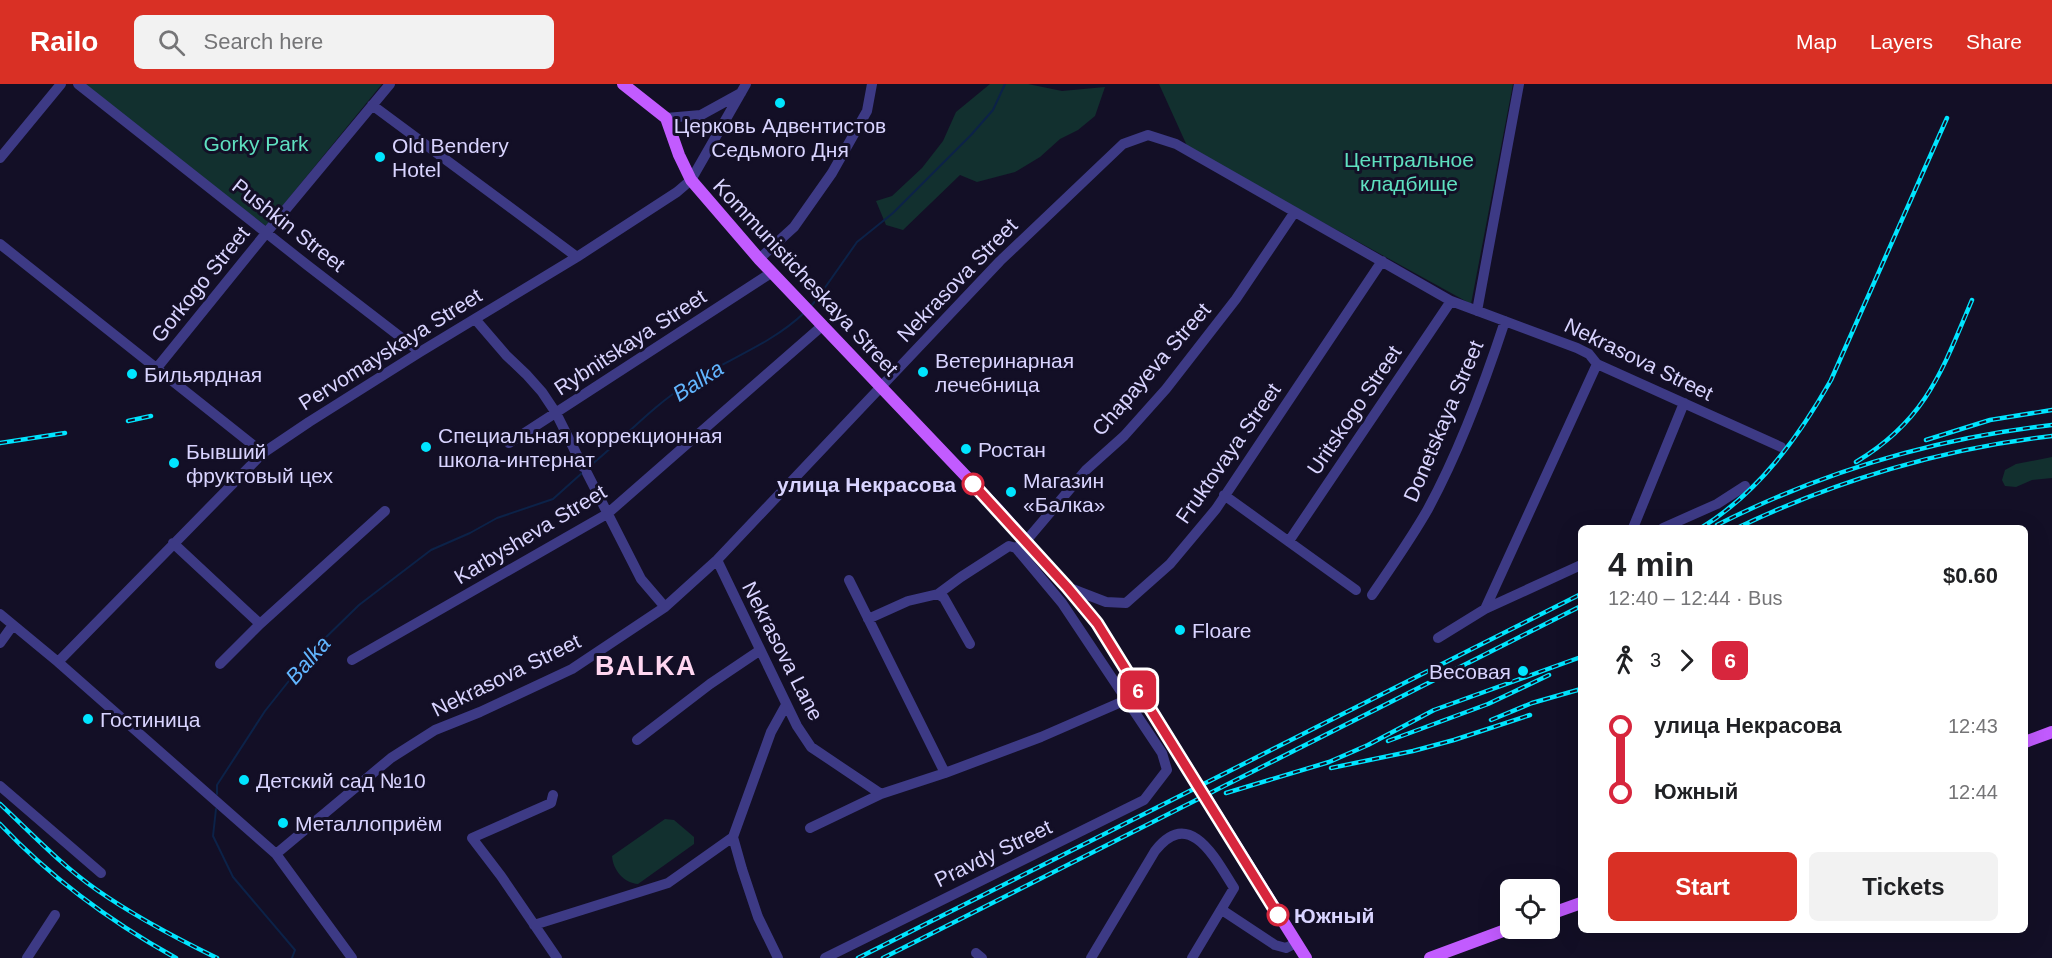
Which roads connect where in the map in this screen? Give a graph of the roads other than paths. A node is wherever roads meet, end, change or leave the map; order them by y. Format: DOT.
graph roads {
  1 [pos="61,84"];
  2 [pos="78,84"];
  3 [pos="390,84"];
  4 [pos="872,84"];
  5 [pos="1520,84"];
  6 [pos="629,86"];
  7 [pos="744,89"];
  8 [pos="372,105"];
  9 [pos="666,118"];
  10 [pos="0,158"];
  11 [pos="691,180"];
  12 [pos="1294,213"];
  13 [pos="267,232"];
  14 [pos="0,244"];
  15 [pos="577,257"];
  16 [pos="759,259"];
  17 [pos="1382,261"];
  18 [pos="771,273"];
  19 [pos="1450,301"];
  20 [pos="1477,311"];
  21 [pos="475,319"];
  22 [pos="1505,321"];
  23 [pos="822,326"];
  24 [pos="420,352"];
  25 [pos="1598,364"];
  26 [pos="156,369"];
  27 [pos="881,388"];
  28 [pos="1684,403"];
  29 [pos="556,413"];
  30 [pos="509,443"];
  31 [pos="1781,447"];
  32 [pos="263,453"];
  33 [pos="1745,486"];
  34 [pos="1224,495"];
  35 [pos="385,512"];
  36 [pos="607,514"];
  37 [pos="1634,525"];
  38 [pos="1670,525"];
  39 [pos="1289,541"];
  40 [pos="173,543"];
  41 [pos="1021,544"];
  42 [pos="717,560"];
  43 [pos="1578,566"];
  44 [pos="849,580"];
  45 [pos="1067,587"];
  46 [pos="1356,590"];
  47 [pos="938,594"];
  48 [pos="1372,595"];
  49 [pos="665,607"];
  50 [pos="1485,609"];
  51 [pos="0,614"];
  52 [pos="868,619"];
  53 [pos="260,624"];
  54 [pos="13,625"];
  55 [pos="1438,638"];
  56 [pos="0,643"];
  57 [pos="970,644"];
  58 [pos="759,651"];
  59 [pos="352,660"];
  60 [pos="58,662"];
  61 [pos="220,664"];
  62 [pos="1126,700"];
  63 [pos="786,705"];
  64 [pos="2052,732"];
  65 [pos="637,740"];
  66 [pos="2028,741"];
  67 [pos="945,773"];
  68 [pos="0,786"];
  69 [pos="881,794"];
  70 [pos="553,795"];
  71 [pos="810,828"];
  72 [pos="733,837"];
  73 [pos="276,854"];
  74 [pos="101,873"];
  75 [pos="1578,904"];
  76 [pos="1222,910"];
  77 [pos="1560,911"];
  78 [pos="55,915"];
  79 [pos="534,925"];
  80 [pos="1500,932"];
  81 [pos="1296,943"];
  82 [pos="27,958"];
  83 [pos="352,958"];
  84 [pos="557,958"];
  85 [pos="778,958"];
  86 [pos="825,958"];
  87 [pos="1092,958"];
  88 [pos="1192,958"];
  89 [pos="1305,958"];
  90 [pos="1430,958"];
  1 -- 10 [label="street"];
  2 -- 13 [label="street, Pushkin Street"];
  3 -- 8 [label="street, Gorkogo Street"];
  4 -- 16 [label="street"];
  5 -- 20 [label="street"];
  6 -- 9 [label="main road"];
  7 -- 9 [label="street"];
  7 -- 11 [label="street, Pervomayskaya Street"];
  8 -- 13 [label="street, Gorkogo Street"];
  8 -- 15 [label="street"];
  9 -- 11 [label="main road, Kommunisticheskaya Street"];
  11 -- 15 [label="street, Pervomayskaya Street"];
  11 -- 16 [label="main road, Kommunisticheskaya Street"];
  12 -- 17 [label="street, Nekrasova Street"];
  12 -- 27 [label="street, Nekrasova Street"];
  12 -- 41 [label="street, Chapayeva Street"];
  13 -- 24 [label="street, Pushkin Street"];
  13 -- 26 [label="street, Gorkogo Street"];
  14 -- 26 [label="street"];
  15 -- 21 [label="street, Pervomayskaya Street"];
  16 -- 18 [label="main road, Kommunisticheskaya Street"];
  17 -- 19 [label="street, Nekrasova Street"];
  17 -- 34 [label="street, Fruktovaya Street"];
  18 -- 23 [label="main road, Kommunisticheskaya Street"];
  18 -- 29 [label="street, Rybnitskaya Street"];
  19 -- 20 [label="street, Nekrasova Street"];
  19 -- 39 [label="street, Uritskogo Street"];
  20 -- 22 [label="street, Nekrasova Street"];
  21 -- 24 [label="street, Pervomayskaya Street"];
  21 -- 29 [label="street"];
  22 -- 25 [label="street, Nekrasova Street"];
  22 -- 48 [label="street, Donetskaya Street"];
  23 -- 27 [label="main road, Kommunisticheskaya Street"];
  23 -- 36 [label="street, Karbysheva Street"];
  24 -- 32 [label="street, Pervomayskaya Street"];
  25 -- 28 [label="street, Nekrasova Street"];
  25 -- 50 [label="street"];
  26 -- 32 [label="street"];
  27 -- 41 [label="main road, Kommunisticheskaya Street"];
  27 -- 42 [label="street, Nekrasova Street"];
  28 -- 31 [label="street, Nekrasova Street"];
  28 -- 37 [label="street"];
  29 -- 30 [label="street, Rybnitskaya Street"];
  29 -- 36 [label="street"];
  32 -- 40 [label="street, Pervomayskaya Street"];
  33 -- 38 [label="street"];
  34 -- 39 [label="street"];
  34 -- 45 [label="street, Fruktovaya Street"];
  35 -- 53 [label="street"];
  36 -- 49 [label="street"];
  36 -- 59 [label="street, Karbysheva Street"];
  39 -- 46 [label="street"];
  40 -- 53 [label="street"];
  40 -- 60 [label="street, Pervomayskaya Street"];
  41 -- 45 [label="main road, Kommunisticheskaya Street"];
  41 -- 47 [label="street"];
  41 -- 62 [label="street"];
  42 -- 49 [label="street, Nekrasova Street"];
  42 -- 58 [label="street, Nekrasova Lane"];
  43 -- 50 [label="street"];
  44 -- 52 [label="street"];
  45 -- 81 [label="main road, Kommunisticheskaya Street"];
  47 -- 52 [label="street"];
  47 -- 57 [label="street"];
  49 -- 73 [label="street, Nekrasova Street"];
  50 -- 55 [label="street"];
  51 -- 54 [label="street"];
  52 -- 67 [label="street"];
  53 -- 61 [label="street"];
  54 -- 56 [label="street"];
  54 -- 60 [label="street"];
  58 -- 63 [label="street, Nekrasova Lane"];
  58 -- 65 [label="street"];
  60 -- 73 [label="street"];
  62 -- 67 [label="street"];
  62 -- 86 [label="street, Pravdy Street"];
  63 -- 69 [label="street, Nekrasova Lane"];
  63 -- 72 [label="street"];
  64 -- 66 [label="main road"];
  67 -- 69 [label="street"];
  68 -- 74 [label="street"];
  69 -- 71 [label="street"];
  70 -- 79 [label="street"];
  72 -- 79 [label="street"];
  72 -- 85 [label="street"];
  73 -- 83 [label="street"];
  75 -- 77 [label="main road"];
  76 -- 81 [label="street"];
  76 -- 87 [label="street"];
  76 -- 88 [label="street"];
  78 -- 82 [label="street"];
  79 -- 84 [label="street"];
  80 -- 90 [label="main road"];
  81 -- 89 [label="main road, Kommunisticheskaya Street"];
}
